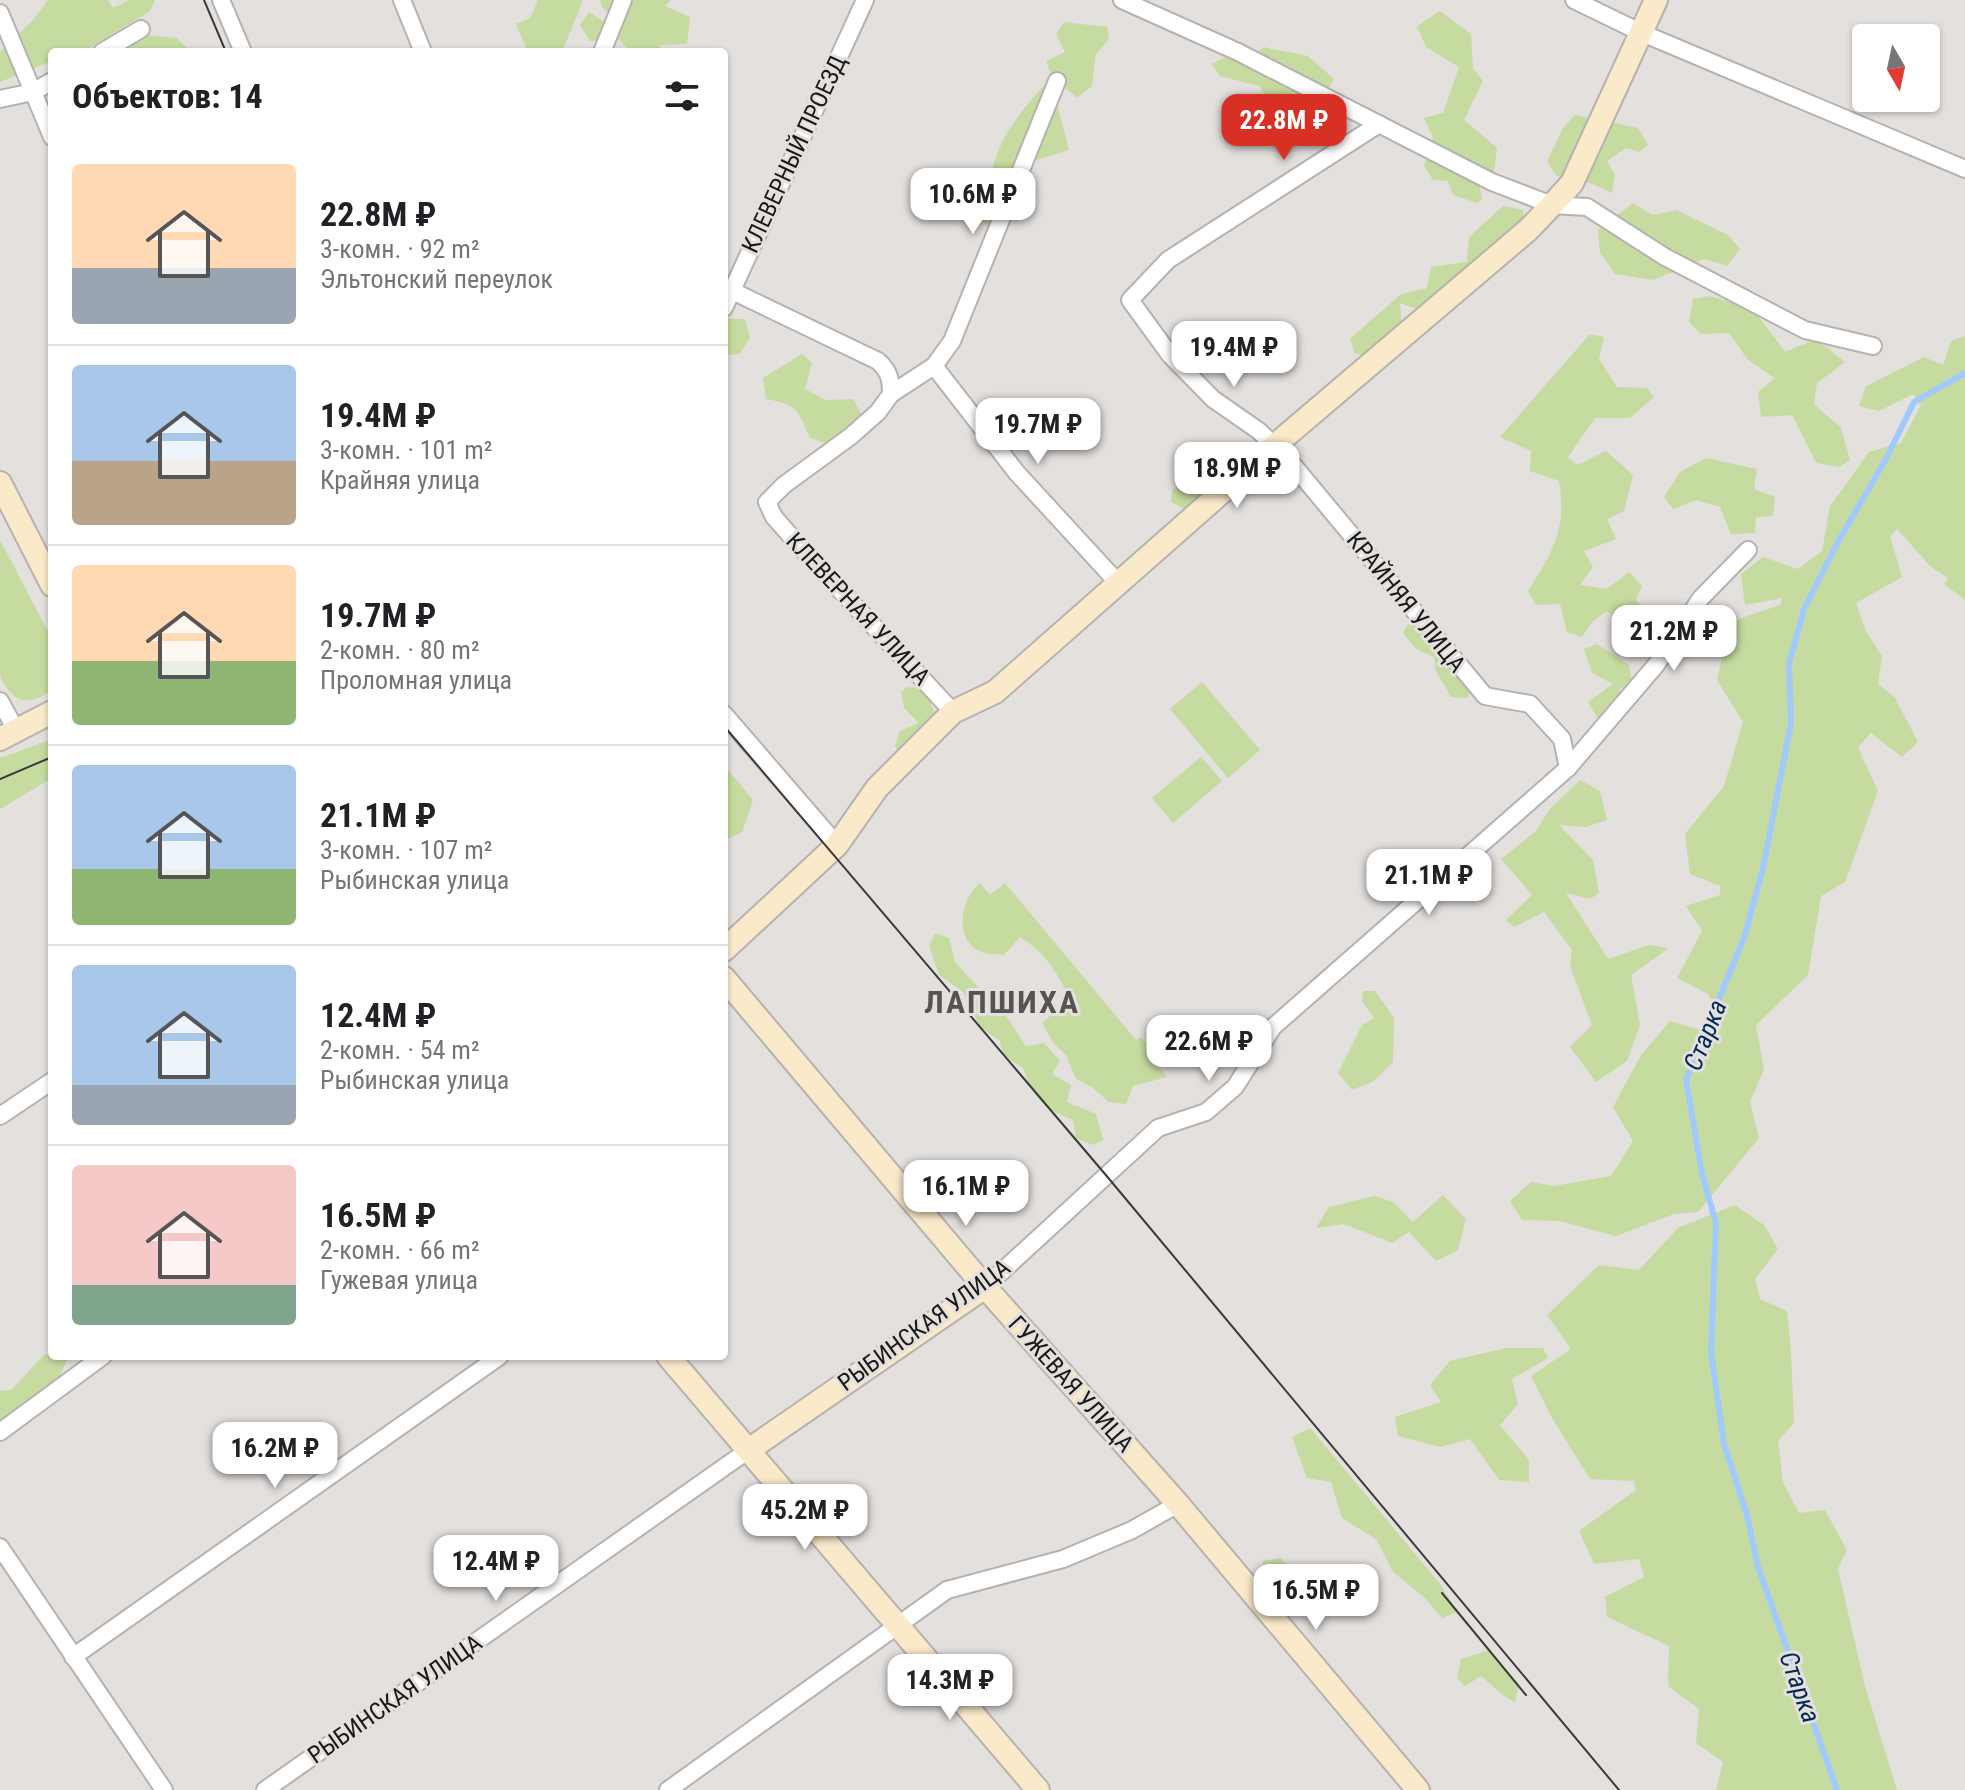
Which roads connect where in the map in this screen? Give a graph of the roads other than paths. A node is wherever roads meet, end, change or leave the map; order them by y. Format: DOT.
graph roads {
  1 [pos="221,0"];
  2 [pos="402,0"];
  3 [pos="623,0"];
  4 [pos="865,0"];
  5 [pos="1122,0"];
  6 [pos="1574,0"];
  7 [pos="1656,0"];
  8 [pos="0,13"];
  9 [pos="141,29"];
  10 [pos="1642,33"];
  11 [pos="109,48"];
  12 [pos="241,48"];
  13 [pos="421,48"];
  14 [pos="604,48"];
  15 [pos="1057,81"];
  16 [pos="48,83"];
  17 [pos="33,92"];
  18 [pos="0,99"];
  19 [pos="1379,124"];
  20 [pos="48,128"];
  21 [pos="1965,169"];
  22 [pos="1552,205"];
  23 [pos="728,289"];
  24 [pos="1873,346"];
  25 [pos="934,366"];
  26 [pos="891,394"];
  27 [pos="1274,446"];
  28 [pos="0,483"];
  29 [pos="1748,550"];
  30 [pos="48,577"];
  31 [pos="1119,584"];
  32 [pos="0,701"];
  33 [pos="953,712"];
  34 [pos="48,714"];
  35 [pos="728,719"];
  36 [pos="8,735"];
  37 [pos="1568,768"];
  38 [pos="837,845"];
  39 [pos="728,946"];
  40 [pos="728,983"];
  41 [pos="48,1084"];
  42 [pos="0,1116"];
  43 [pos="985,1287"];
  44 [pos="98,1360"];
  45 [pos="494,1360"];
  46 [pos="672,1360"];
  47 [pos="0,1432"];
  48 [pos="750,1449"];
  49 [pos="1178,1504"];
  50 [pos="0,1547"];
  51 [pos="897,1624"];
  52 [pos="73,1657"];
  53 [pos="164,1790"];
  54 [pos="265,1790"];
  55 [pos="668,1790"];
  56 [pos="1038,1790"];
  57 [pos="1418,1790"];
  1 -- 12 [label="street"];
  2 -- 13 [label="street"];
  3 -- 14 [label="street"];
  4 -- 23 [label="street, КЛЕВЕРНЫЙ ПРОЕЗД"];
  5 -- 19 [label="street"];
  6 -- 10 [label="street"];
  7 -- 10 [label="street"];
  8 -- 17 [label="street"];
  9 -- 11 [label="street"];
  10 -- 21 [label="street"];
  10 -- 22 [label="street"];
  15 -- 25 [label="street"];
  16 -- 17 [label="street"];
  17 -- 18 [label="street"];
  17 -- 20 [label="street"];
  19 -- 22 [label="street"];
  19 -- 27 [label="street, КРАЙНЯЯ УЛИЦА"];
  22 -- 24 [label="street"];
  22 -- 27 [label="street"];
  23 -- 26 [label="street"];
  25 -- 26 [label="street"];
  25 -- 31 [label="street"];
  26 -- 33 [label="street, КЛЕВЕРНАЯ УЛИЦА"];
  27 -- 31 [label="street"];
  27 -- 37 [label="street, КРАЙНЯЯ УЛИЦА"];
  28 -- 30 [label="street"];
  29 -- 37 [label="street, РЫБИНСКАЯ УЛИЦА"];
  31 -- 33 [label="street"];
  32 -- 36 [label="street"];
  33 -- 38 [label="street"];
  34 -- 36 [label="street"];
  35 -- 38 [label="street"];
  37 -- 43 [label="street, РЫБИНСКАЯ УЛИЦА"];
  38 -- 39 [label="street"];
  40 -- 43 [label="street, ГУЖЕВАЯ УЛИЦА"];
  41 -- 42 [label="street"];
  43 -- 48 [label="street, РЫБИНСКАЯ УЛИЦА"];
  43 -- 49 [label="street, ГУЖЕВАЯ УЛИЦА"];
  44 -- 47 [label="street"];
  45 -- 52 [label="street"];
  46 -- 48 [label="street"];
  48 -- 51 [label="street"];
  48 -- 54 [label="street, РЫБИНСКАЯ УЛИЦА"];
  49 -- 51 [label="street"];
  49 -- 57 [label="street, ГУЖЕВАЯ УЛИЦА"];
  50 -- 52 [label="street"];
  51 -- 55 [label="street"];
  51 -- 56 [label="street"];
  52 -- 53 [label="street"];
}
